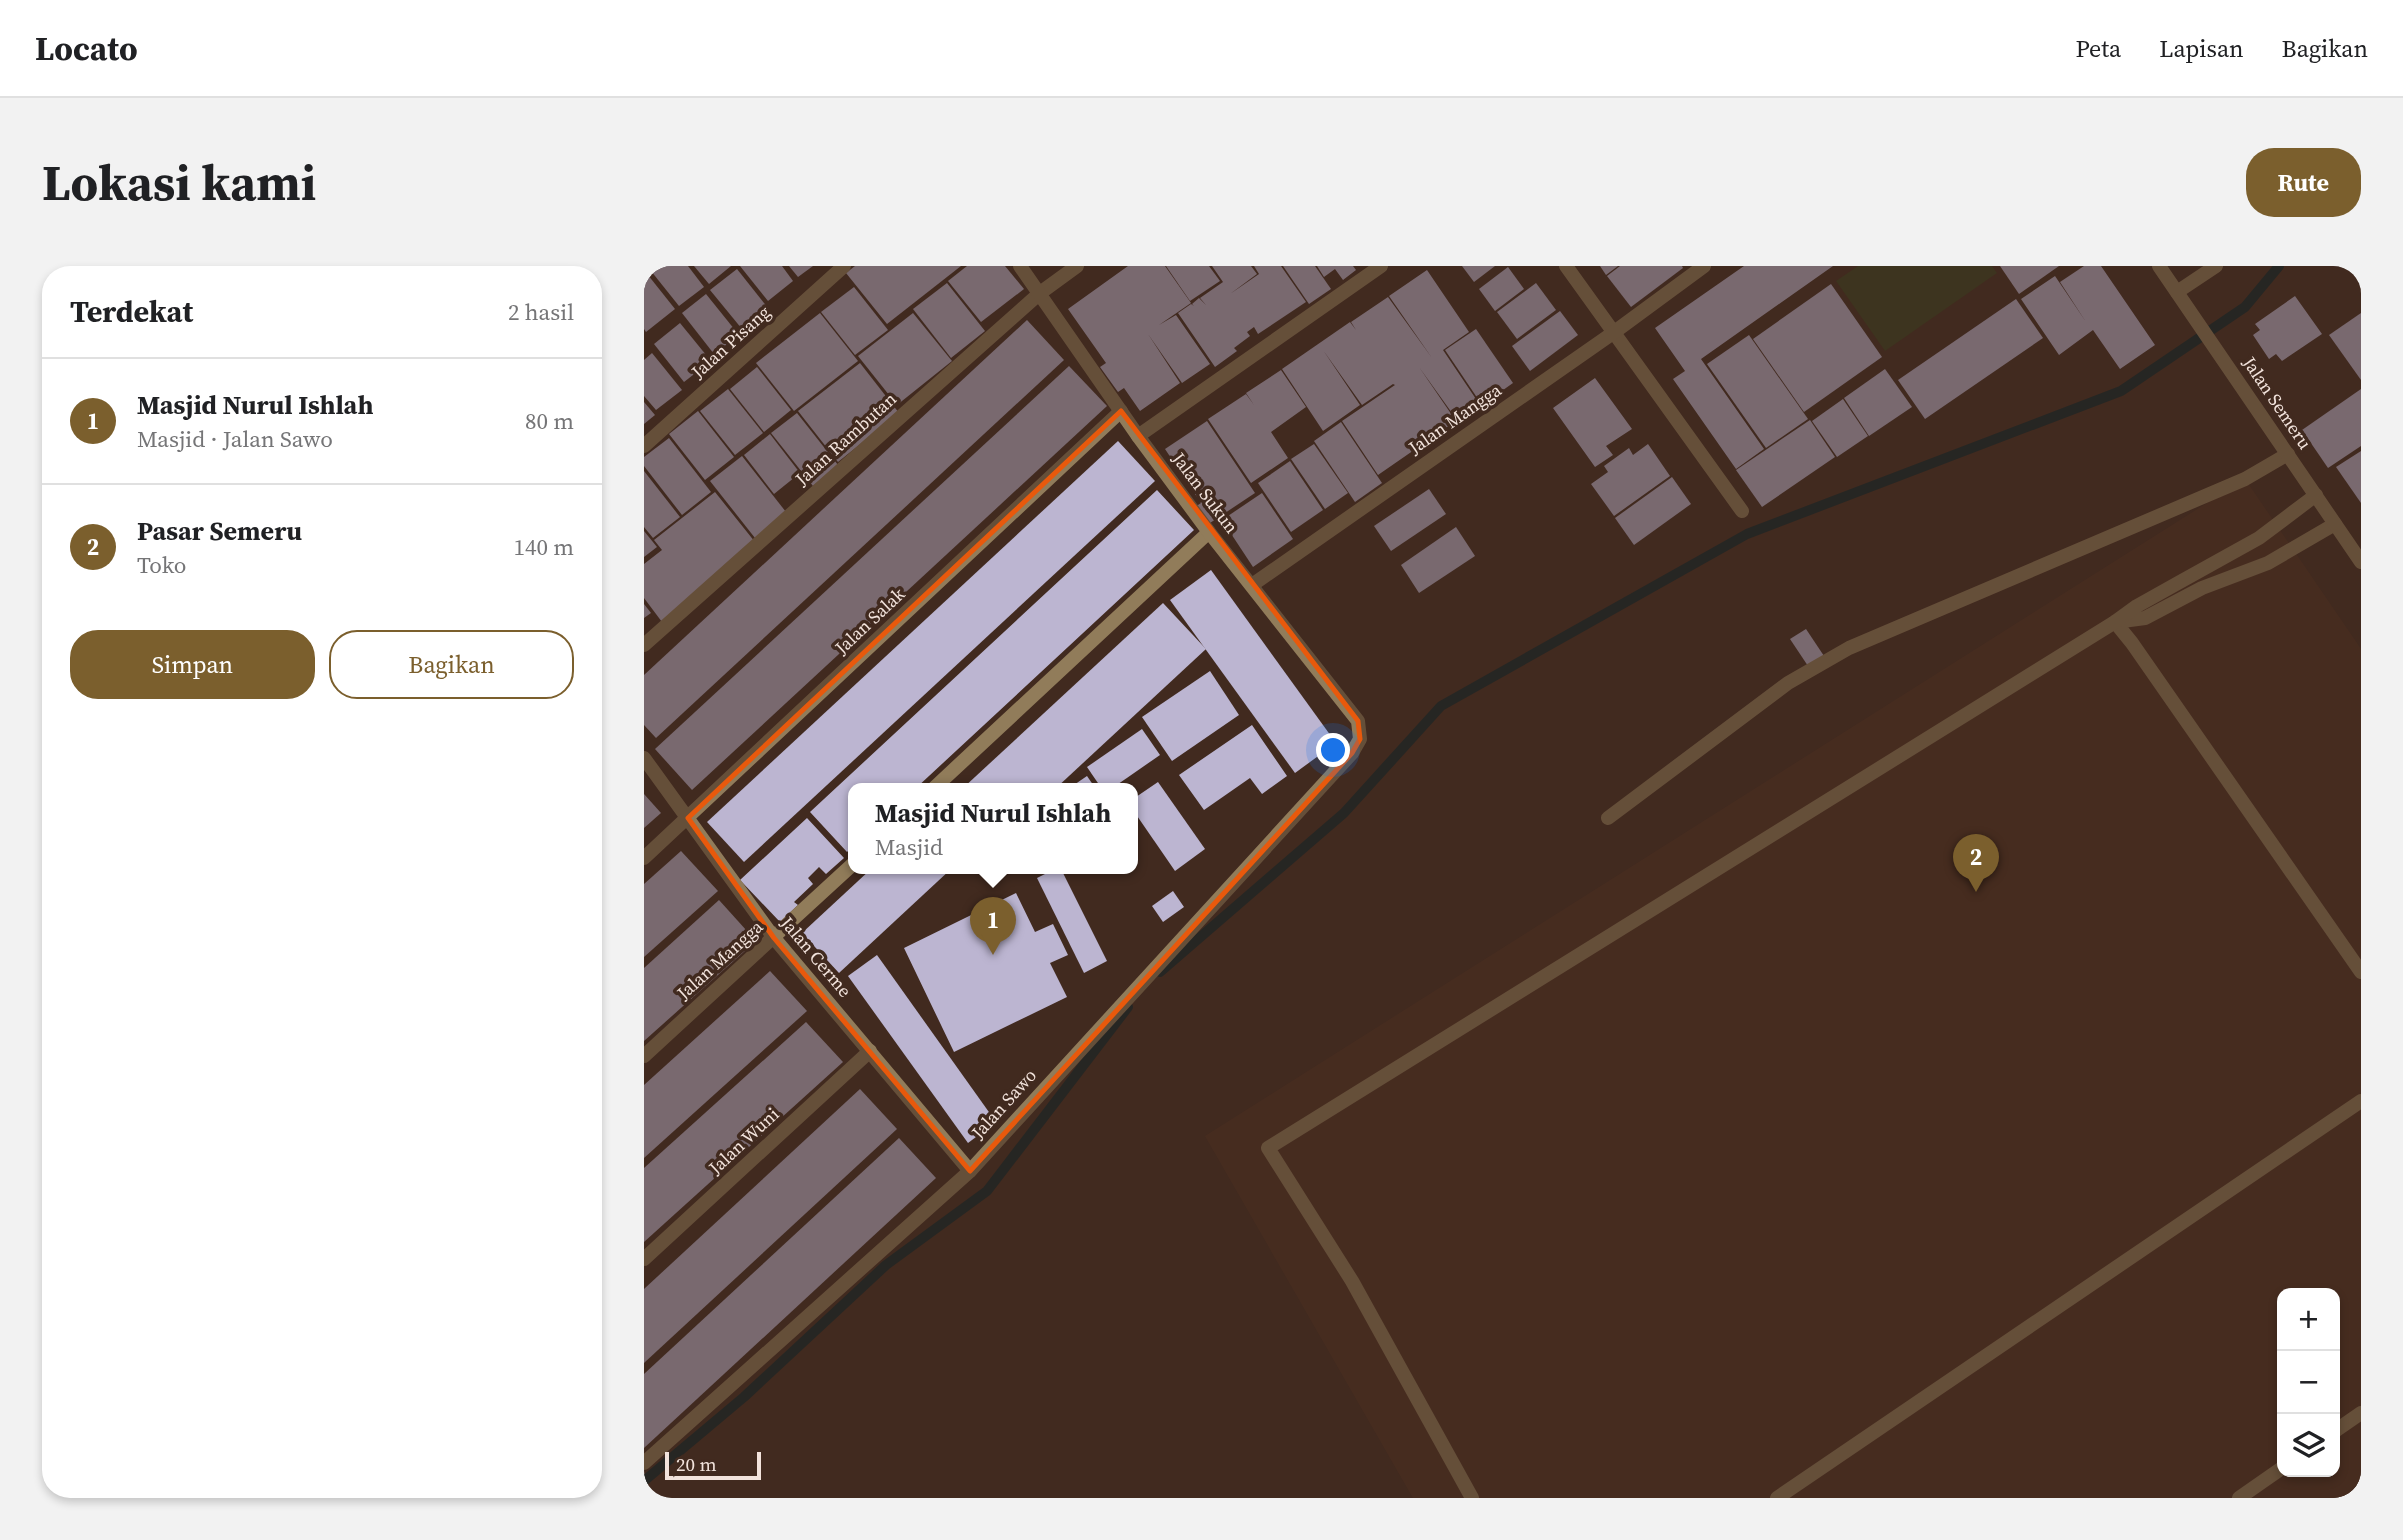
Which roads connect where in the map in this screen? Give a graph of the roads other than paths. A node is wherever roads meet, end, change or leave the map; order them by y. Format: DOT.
graph roads {
  1 [pos="844,266"];
  2 [pos="1020,266"];
  3 [pos="1077,266"];
  4 [pos="1381,266"];
  5 [pos="1566,266"];
  6 [pos="1704,266"];
  7 [pos="2159,266"];
  8 [pos="2216,266"];
  9 [pos="1040,293"];
  10 [pos="2181,298"];
  11 [pos="1613,333"];
  12 [pos="1121,411"];
  13 [pos="1138,436"];
  14 [pos="644,446"];
  15 [pos="2288,454"];
  16 [pos="2316,495"];
  17 [pos="1742,511"];
  18 [pos="2335,524"];
  19 [pos="1209,531"];
  20 [pos="2361,562"];
  21 [pos="1252,585"];
  22 [pos="2115,622"];
  23 [pos="644,645"];
  24 [pos="1360,739"];
  25 [pos="644,758"];
  26 [pos="939,783"];
  27 [pos="688,818"];
  28 [pos="1608,818"];
  29 [pos="644,858"];
  30 [pos="848,869"];
  31 [pos="774,938"];
  32 [pos="2361,972"];
  33 [pos="870,1051"];
  34 [pos="644,1056"];
  35 [pos="2361,1101"];
  36 [pos="970,1171"];
  37 [pos="644,1259"];
  38 [pos="2361,1413"];
  39 [pos="2340,1428"];
  40 [pos="644,1463"];
  41 [pos="2277,1471"];
  42 [pos="1472,1498"];
  43 [pos="1777,1498"];
  44 [pos="2239,1498"];
  1 -- 14 [label="street, Jalan Pisang"];
  2 -- 9 [label="street, Jalan Sukun"];
  3 -- 9 [label="street, Jalan Rambutan"];
  4 -- 13 [label="street"];
  5 -- 11 [label="street"];
  6 -- 11 [label="street, Jalan Mangga"];
  7 -- 10 [label="street, Jalan Semeru"];
  8 -- 10 [label="street"];
  9 -- 12 [label="street, Jalan Sukun"];
  9 -- 23 [label="street, Jalan Rambutan"];
  10 -- 15 [label="street, Jalan Semeru"];
  11 -- 17 [label="street"];
  11 -- 21 [label="street, Jalan Mangga"];
  12 -- 13 [label="street, Jalan Sukun"];
  12 -- 27 [label="street, Jalan Salak"];
  13 -- 19 [label="street, Jalan Sukun"];
  15 -- 16 [label="street, Jalan Semeru"];
  15 -- 28 [label="street"];
  16 -- 18 [label="street, Jalan Semeru"];
  16 -- 22 [label="street"];
  18 -- 20 [label="street, Jalan Semeru"];
  18 -- 22 [label="street"];
  19 -- 21 [label="street, Jalan Sukun"];
  19 -- 26 [label="street"];
  21 -- 24 [label="street, Jalan Sukun"];
  22 -- 32 [label="street"];
  22 -- 42 [label="street"];
  24 -- 36 [label="street, Jalan Sawo"];
  25 -- 27 [label="street, Jalan Cerme"];
  27 -- 29 [label="street, Jalan Salak"];
  27 -- 31 [label="street, Jalan Cerme"];
  30 -- 31 [label="street, Jalan Mangga"];
  31 -- 33 [label="street, Jalan Cerme"];
  31 -- 34 [label="street, Jalan Mangga"];
  33 -- 36 [label="street, Jalan Cerme"];
  33 -- 37 [label="street, Jalan Wuni"];
  35 -- 43 [label="street"];
  36 -- 40 [label="street, Jalan Sawo"];
  38 -- 39 [label="street"];
  41 -- 44 [label="street"];
}
